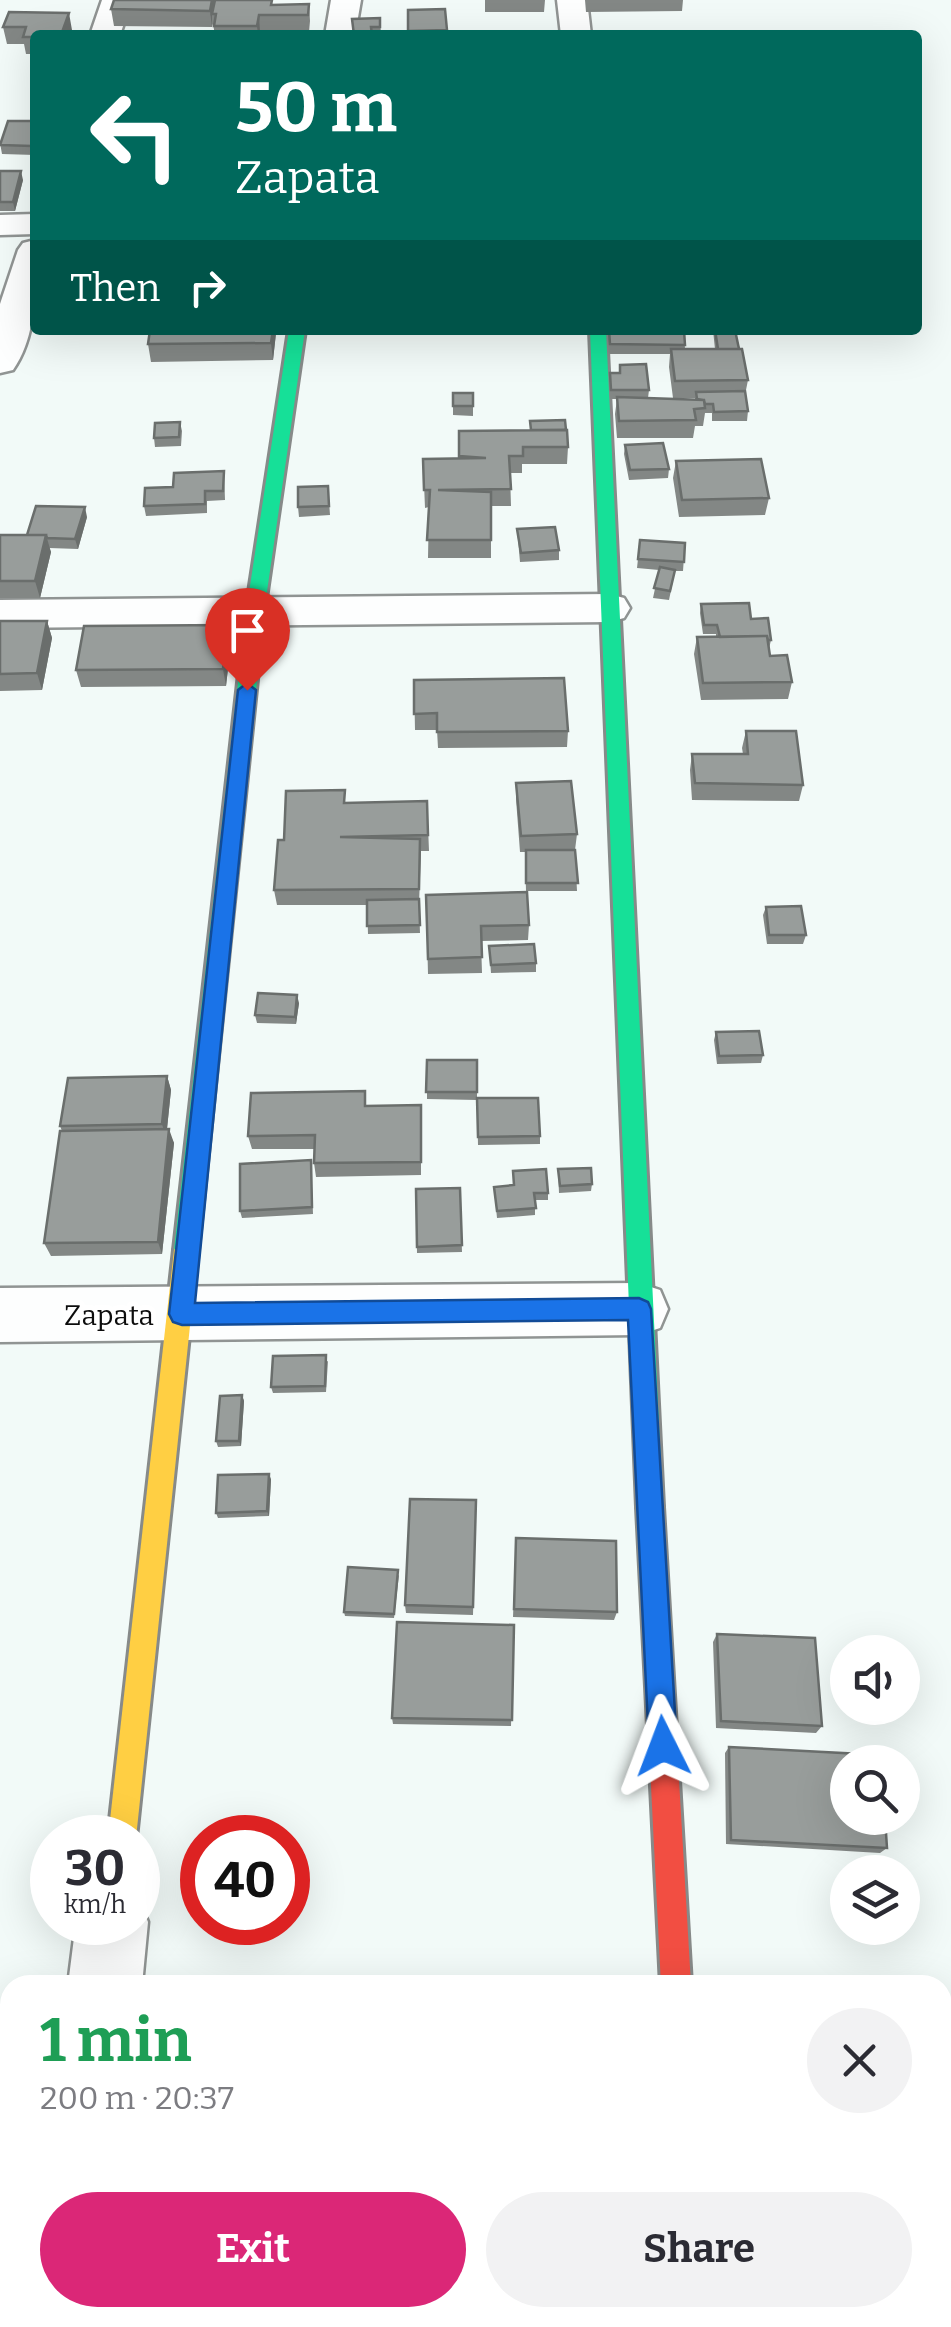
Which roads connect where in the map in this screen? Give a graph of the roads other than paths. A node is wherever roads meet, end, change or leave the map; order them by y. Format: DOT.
graph roads {
  1 [pos="116,0"];
  2 [pos="346,0"];
  3 [pos="572,0"];
  4 [pos="107,30"];
  5 [pos="341,30"];
  6 [pos="575,30"];
  7 [pos="0,224"];
  8 [pos="30,224"];
  9 [pos="30,266"];
  10 [pos="295,335"];
  11 [pos="598,335"];
  12 [pos="0,362"];
  13 [pos="609,608"];
  14 [pos="255,612"];
  15 [pos="0,614"];
  16 [pos="639,1309"];
  17 [pos="182,1314"];
  18 [pos="0,1315"];
  19 [pos="125,1815"];
  20 [pos="109,1945"];
  21 [pos="106,1975"];
  22 [pos="675,1975"];
  1 -- 4 [label="street"];
  2 -- 5 [label="street"];
  3 -- 6 [label="street"];
  7 -- 8 [label="street"];
  9 -- 12 [label="street"];
  10 -- 14 [label="street"];
  11 -- 13 [label="street"];
  13 -- 14 [label="street"];
  13 -- 16 [label="street"];
  14 -- 15 [label="street"];
  14 -- 17 [label="street"];
  16 -- 17 [label="street, Zapata"];
  16 -- 22 [label="street"];
  17 -- 18 [label="street, Zapata"];
  17 -- 19 [label="street"];
  20 -- 21 [label="street"];
}
